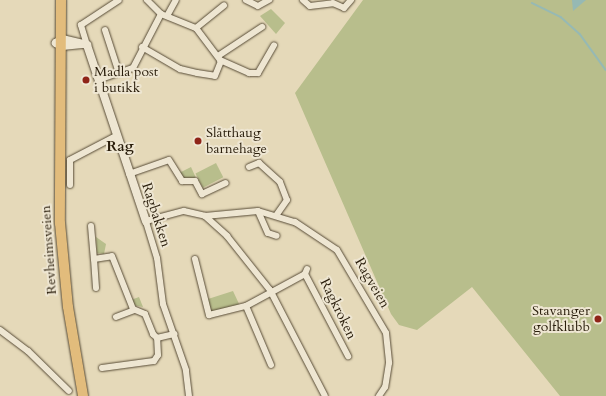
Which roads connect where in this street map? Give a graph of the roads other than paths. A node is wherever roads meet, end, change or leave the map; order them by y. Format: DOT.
graph roads {
  1 [pos="55,0"];
  2 [pos="61,0"];
  3 [pos="119,0"];
  4 [pos="147,0"];
  5 [pos="176,0"];
  6 [pos="246,0"];
  7 [pos="269,0"];
  8 [pos="303,0"];
  9 [pos="351,0"];
  10 [pos="224,5"];
  11 [pos="164,15"];
  12 [pos="196,28"];
  13 [pos="262,28"];
  14 [pos="105,30"];
  15 [pos="60,43"];
  16 [pos="84,45"];
  17 [pos="274,45"];
  18 [pos="142,47"];
  19 [pos="220,58"];
  20 [pos="119,73"];
  21 [pos="98,80"];
  22 [pos="116,136"];
  23 [pos="249,168"];
  24 [pos="129,174"];
  25 [pos="226,183"];
  26 [pos="70,185"];
  27 [pos="258,212"];
  28 [pos="204,216"];
  29 [pos="276,216"];
  30 [pos="146,221"];
  31 [pos="91,226"];
  32 [pos="277,236"];
  33 [pos="94,259"];
  34 [pos="195,259"];
  35 [pos="96,288"];
  36 [pos="270,290"];
  37 [pos="246,306"];
  38 [pos="134,310"];
  39 [pos="116,317"];
  40 [pos="0,330"];
  41 [pos="174,334"];
  42 [pos="157,338"];
  43 [pos="348,356"];
  44 [pos="271,365"];
  45 [pos="102,368"];
  46 [pos="69,391"];
  47 [pos="83,396"];
  48 [pos="189,396"];
  49 [pos="325,396"];
  50 [pos="379,396"];
  1 -- 15 [label="main road, Revheimsveien"];
  2 -- 15 [label="main road, Revheimsveien"];
  3 -- 16 [label="street, Ragbakken"];
  4 -- 11 [label="street"];
  5 -- 11 [label="street"];
  6 -- 7 [label="street"];
  8 -- 9 [label="street"];
  10 -- 12 [label="street"];
  11 -- 12 [label="street"];
  11 -- 18 [label="street"];
  12 -- 19 [label="street"];
  13 -- 19 [label="street"];
  14 -- 20 [label="street"];
  15 -- 16 [label="street"];
  15 -- 47 [label="main road, Revheimsveien"];
  16 -- 21 [label="street, Ragbakken"];
  17 -- 19 [label="street"];
  18 -- 19 [label="street"];
  18 -- 20 [label="street"];
  20 -- 21 [label="street"];
  21 -- 22 [label="street, Ragbakken"];
  22 -- 24 [label="street, Ragbakken"];
  22 -- 26 [label="street"];
  23 -- 29 [label="street"];
  24 -- 25 [label="street"];
  24 -- 30 [label="street, Ragbakken"];
  27 -- 28 [label="street, Ragveien"];
  27 -- 29 [label="street, Ragveien"];
  27 -- 32 [label="street"];
  28 -- 30 [label="street, Ragveien"];
  28 -- 36 [label="street"];
  29 -- 50 [label="street, Ragveien"];
  30 -- 41 [label="street, Ragbakken"];
  31 -- 33 [label="street"];
  33 -- 35 [label="street"];
  33 -- 38 [label="street"];
  34 -- 37 [label="street"];
  36 -- 37 [label="street, Ragkroken"];
  36 -- 43 [label="street, Ragkroken"];
  36 -- 49 [label="street"];
  37 -- 44 [label="street"];
  38 -- 39 [label="street"];
  38 -- 42 [label="street"];
  40 -- 46 [label="street"];
  41 -- 42 [label="street"];
  41 -- 48 [label="street, Ragbakken"];
  42 -- 45 [label="street"];
}
